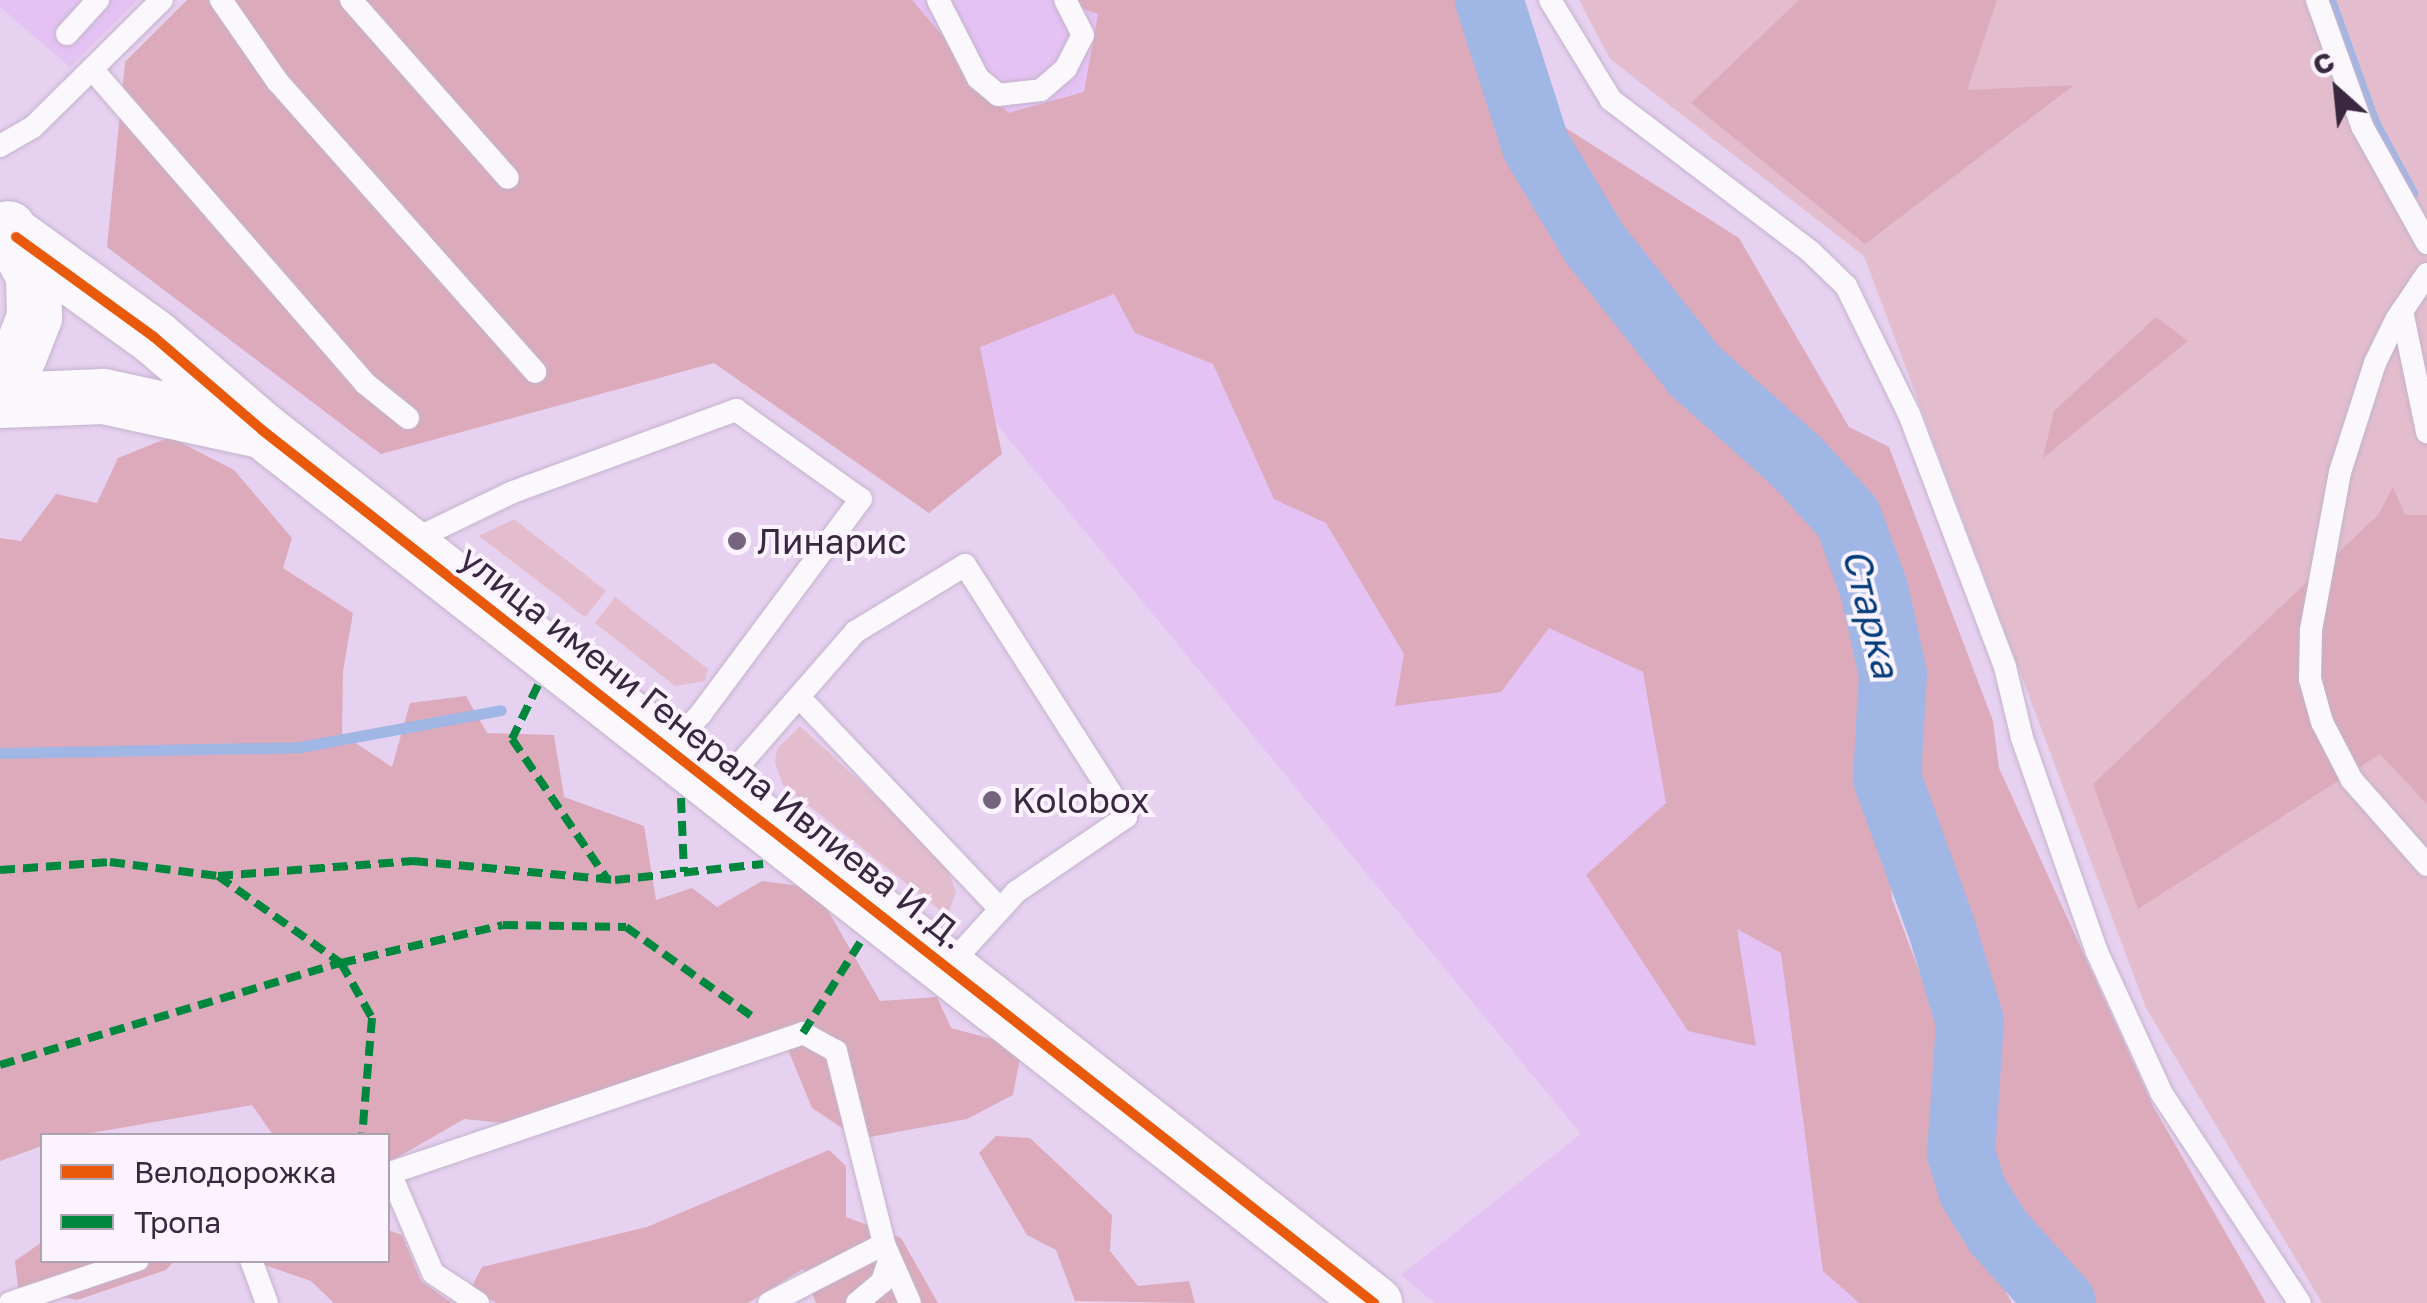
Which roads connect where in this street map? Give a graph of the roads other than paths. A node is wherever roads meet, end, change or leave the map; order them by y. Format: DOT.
graph roads {
  1 [pos="98,0"];
  2 [pos="162,0"];
  3 [pos="220,0"];
  4 [pos="351,0"];
  5 [pos="938,0"];
  6 [pos="1066,0"];
  7 [pos="1550,0"];
  8 [pos="2317,0"];
  9 [pos="67,34"];
  10 [pos="92,69"];
  11 [pos="0,146"];
  12 [pos="508,178"];
  13 [pos="8,227"];
  14 [pos="2427,243"];
  15 [pos="2427,274"];
  16 [pos="2402,311"];
  17 [pos="535,372"];
  18 [pos="0,377"];
  19 [pos="0,400"];
  20 [pos="408,418"];
  21 [pos="262,430"];
  22 [pos="2427,432"];
  23 [pos="407,543"];
  24 [pos="799,697"];
  25 [pos="669,748"];
  26 [pos="720,788"];
  27 [pos="2427,866"];
  28 [pos="1000,909"];
  29 [pos="949,966"];
  30 [pos="390,1173"];
  31 [pos="390,1175"];
  32 [pos="887,1251"];
  33 [pos="129,1263"];
  34 [pos="252,1263"];
  35 [pos="10,1303"];
  36 [pos="266,1303"];
  37 [pos="478,1303"];
  38 [pos="769,1303"];
  39 [pos="857,1303"];
  40 [pos="910,1303"];
  41 [pos="1374,1303"];
  42 [pos="2300,1303"];
  1 -- 9 [label="lane"];
  2 -- 10 [label="lane"];
  3 -- 17 [label="lane"];
  4 -- 12 [label="lane"];
  5 -- 6 [label="lane"];
  7 -- 42 [label="lane"];
  8 -- 14 [label="lane"];
  10 -- 11 [label="lane"];
  10 -- 20 [label="lane"];
  13 -- 18 [label="street"];
  13 -- 21 [label="street, улица имени Генерала Ивлиева И.Д."];
  15 -- 16 [label="lane"];
  16 -- 22 [label="lane"];
  16 -- 27 [label="lane"];
  19 -- 21 [label="street"];
  21 -- 23 [label="street, улица имени Генерала Ивлиева И.Д."];
  23 -- 25 [label="street, улица имени Генерала Ивлиева И.Д."];
  23 -- 25 [label="lane"];
  24 -- 26 [label="lane"];
  24 -- 28 [label="lane"];
  24 -- 28 [label="lane"];
  25 -- 26 [label="street, улица имени Генерала Ивлиева И.Д."];
  26 -- 29 [label="street, улица имени Генерала Ивлиева И.Д."];
  28 -- 29 [label="lane"];
  29 -- 41 [label="street, улица имени Генерала Ивлиева И.Д."];
  30 -- 32 [label="lane"];
  31 -- 37 [label="lane"];
  32 -- 38 [label="lane"];
  32 -- 39 [label="lane"];
  32 -- 40 [label="lane"];
  33 -- 35 [label="lane"];
  34 -- 36 [label="lane"];
}
